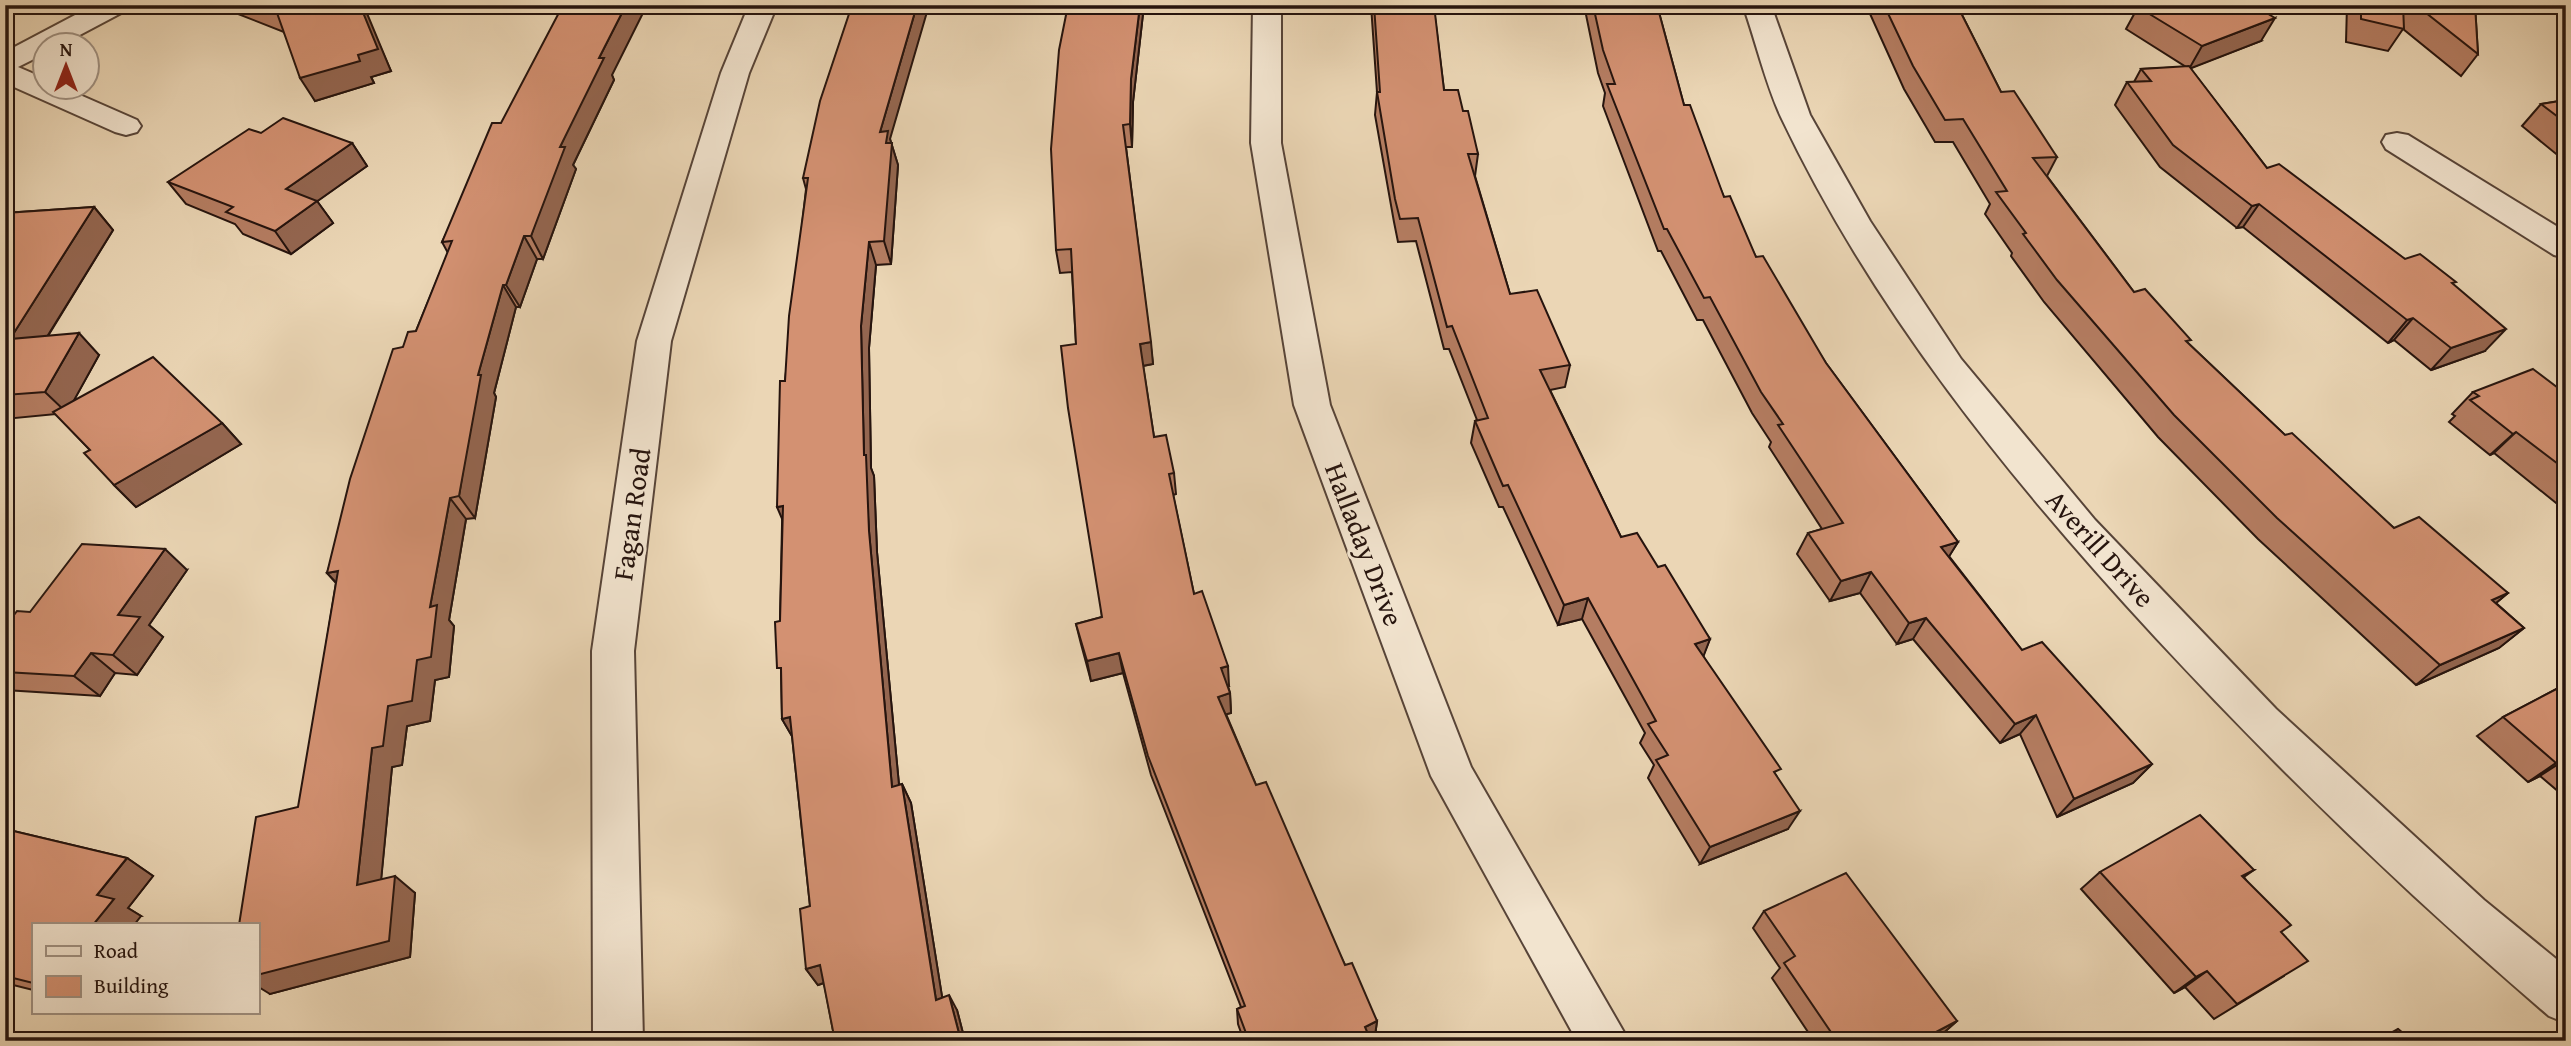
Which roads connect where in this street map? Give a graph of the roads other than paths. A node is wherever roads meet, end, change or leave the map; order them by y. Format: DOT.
graph roads {
  1 [pos="115,5"];
  2 [pos="763,5"];
  3 [pos="1267,5"];
  4 [pos="1757,5"];
  5 [pos="5,63"];
  6 [pos="5,72"];
  7 [pos="126,126"];
  8 [pos="2397,142"];
  9 [pos="2566,247"];
  10 [pos="2566,999"];
  11 [pos="618,1041"];
  12 [pos="1604,1041"];
  1 -- 5 [label="street"];
  2 -- 11 [label="street, Fagan Road"];
  3 -- 12 [label="street, Halladay Drive"];
  4 -- 10 [label="street, Averill Drive"];
  6 -- 7 [label="street"];
  8 -- 9 [label="street"];
}
